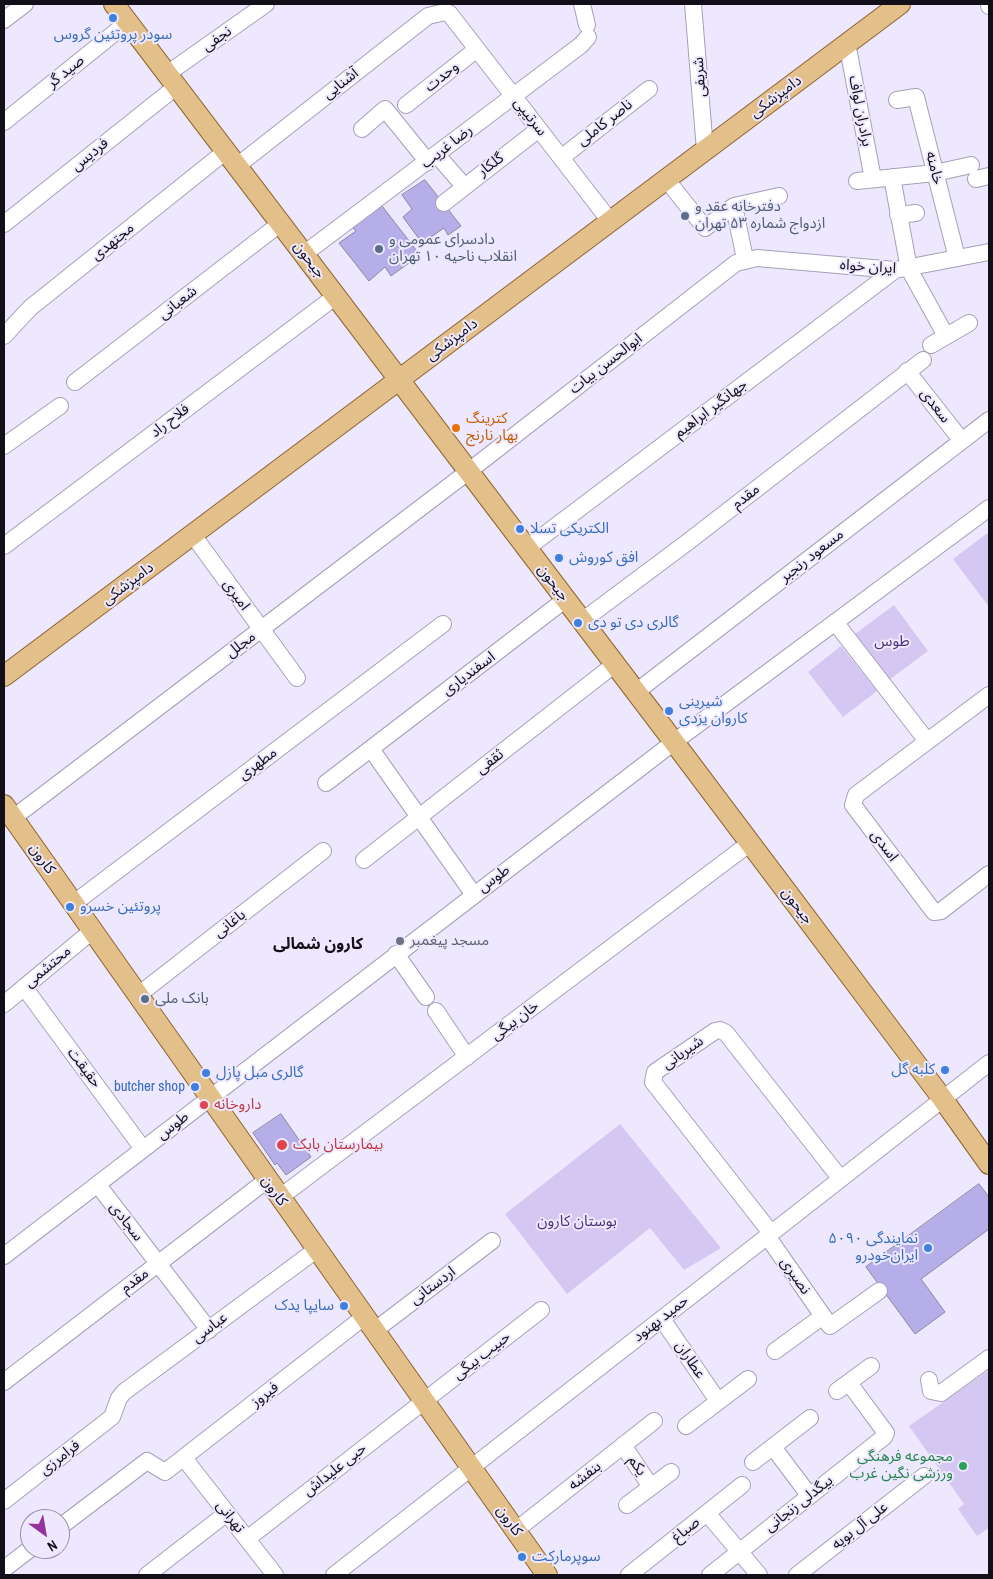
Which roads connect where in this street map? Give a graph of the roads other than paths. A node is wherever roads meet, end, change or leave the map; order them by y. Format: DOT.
graph roads {
  1 [pos="25,4"];
  2 [pos="114,4"];
  3 [pos="266,4"];
  4 [pos="582,4"];
  5 [pos="693,4"];
  6 [pos="894,6"];
  7 [pos="427,10"];
  8 [pos="449,13"];
  9 [pos="4,20"];
  10 [pos="128,22"];
  11 [pos="847,44"];
  12 [pos="477,49"];
  13 [pos="172,80"];
  14 [pos="649,88"];
  15 [pos="513,95"];
  16 [pos="896,100"];
  17 [pos="406,106"];
  18 [pos="4,122"];
  19 [pos="362,129"];
  20 [pos="539,129"];
  21 [pos="705,150"];
  22 [pos="231,158"];
  23 [pos="432,158"];
  24 [pos="561,158"];
  25 [pos="935,173"];
  26 [pos="979,173"];
  27 [pos="892,177"];
  28 [pos="666,179"];
  29 [pos="464,186"];
  30 [pos="779,196"];
  31 [pos="444,203"];
  32 [pos="734,206"];
  33 [pos="916,213"];
  34 [pos="898,215"];
  35 [pos="610,221"];
  36 [pos="281,223"];
  37 [pos="4,224"];
  38 [pos="989,252"];
  39 [pos="304,254"];
  40 [pos="957,258"];
  41 [pos="745,259"];
  42 [pos="902,269"];
  43 [pos="336,296"];
  44 [pos="969,323"];
  45 [pos="4,336"];
  46 [pos="946,336"];
  47 [pos="931,344"];
  48 [pos="923,360"];
  49 [pos="907,371"];
  50 [pos="399,380"];
  51 [pos="74,382"];
  52 [pos="60,406"];
  53 [pos="989,420"];
  54 [pos="962,441"];
  55 [pos="4,446"];
  56 [pos="468,471"];
  57 [pos="989,508"];
  58 [pos="193,535"];
  59 [pos="4,546"];
  60 [pos="527,548"];
  61 [pos="566,599"];
  62 [pos="582,621"];
  63 [pos="835,622"];
  64 [pos="443,624"];
  65 [pos="261,629"];
  66 [pos="615,664"];
  67 [pos="4,676"];
  68 [pos="297,678"];
  69 [pos="636,692"];
  70 [pos="989,695"];
  71 [pos="927,741"];
  72 [pos="674,742"];
  73 [pos="371,748"];
  74 [pos="326,783"];
  75 [pos="8,812"];
  76 [pos="419,817"];
  77 [pos="750,843"];
  78 [pos="323,851"];
  79 [pos="364,860"];
  80 [pos="989,874"];
  81 [pos="474,895"];
  82 [pos="73,904"];
  83 [pos="92,931"];
  84 [pos="396,954"];
  85 [pos="24,987"];
  86 [pos="137,996"];
  87 [pos="426,998"];
  88 [pos="4,1004"];
  89 [pos="436,1012"];
  90 [pos="467,1057"];
  91 [pos="989,1062"];
  92 [pos="209,1098"];
  93 [pos="942,1098"];
  94 [pos="144,1149"];
  95 [pos="989,1164"];
  96 [pos="840,1178"];
  97 [pos="266,1180"];
  98 [pos="98,1185"];
  99 [pos="280,1198"];
  100 [pos="769,1235"];
  101 [pos="492,1241"];
  102 [pos="316,1250"];
  103 [pos="4,1256"];
  104 [pos="158,1264"];
  105 [pos="879,1292"];
  106 [pos="541,1310"];
  107 [pos="823,1316"];
  108 [pos="662,1318"];
  109 [pos="369,1324"];
  110 [pos="209,1330"];
  111 [pos="775,1351"];
  112 [pos="989,1358"];
  113 [pos="871,1366"];
  114 [pos="748,1379"];
  115 [pos="929,1380"];
  116 [pos="4,1382"];
  117 [pos="424,1402"];
  118 [pos="718,1402"];
  119 [pos="114,1414"];
  120 [pos="810,1418"];
  121 [pos="654,1421"];
  122 [pos="686,1426"];
  123 [pos="623,1445"];
  124 [pos="773,1447"];
  125 [pos="184,1458"];
  126 [pos="754,1462"];
  127 [pos="471,1468"];
  128 [pos="671,1472"];
  129 [pos="924,1476"];
  130 [pos="742,1485"];
  131 [pos="652,1486"];
  132 [pos="809,1495"];
  133 [pos="4,1500"];
  134 [pos="627,1505"];
  135 [pos="227,1513"];
  136 [pos="707,1513"];
  137 [pos="70,1519"];
  138 [pos="515,1531"];
  139 [pos="247,1539"];
  140 [pos="739,1551"];
  141 [pos="20,1557"];
  142 [pos="4,1569"];
  143 [pos="147,1575"];
  144 [pos="275,1575"];
  145 [pos="334,1575"];
  146 [pos="545,1575"];
  147 [pos="629,1575"];
  148 [pos="710,1575"];
  149 [pos="759,1575"];
  150 [pos="797,1575"];
  1 -- 9 [label="street"];
  2 -- 10 [label="main road, جیحون"];
  3 -- 13 [label="street, نجفی"];
  4 -- 15 [label="street, رضا غریب"];
  5 -- 21 [label="street, شریفی"];
  6 -- 11 [label="main road, دامپزشکی"];
  7 -- 8 [label="street, آشنایی"];
  7 -- 22 [label="street, آشنایی"];
  8 -- 12 [label="street, سرتیپی"];
  10 -- 13 [label="main road, جیحون"];
  10 -- 18 [label="street, صید گر"];
  11 -- 21 [label="main road, دامپزشکی"];
  11 -- 27 [label="street, برادران لواف"];
  12 -- 15 [label="street, سرتیپی"];
  12 -- 17 [label="street, وحدت"];
  13 -- 22 [label="main road, جیحون"];
  13 -- 37 [label="street, فردیس"];
  14 -- 24 [label="street, ناصر کاملی"];
  15 -- 20 [label="street, سرتیپی"];
  15 -- 23 [label="street, رضا غریب"];
  16 -- 25 [label="street, خامنه"];
  19 -- 23 [label="street"];
  20 -- 24 [label="street, سرتیپی"];
  20 -- 29 [label="street, گلکار"];
  21 -- 28 [label="main road, دامپزشکی"];
  22 -- 36 [label="main road, جیحون"];
  22 -- 45 [label="street, مجتهدی"];
  23 -- 29 [label="street"];
  23 -- 39 [label="street, رضا غریب"];
  24 -- 35 [label="street, سرتیپی"];
  25 -- 26 [label="street"];
  25 -- 27 [label="street"];
  25 -- 40 [label="street, خامنه"];
  27 -- 34 [label="street"];
  28 -- 32 [label="street"];
  28 -- 35 [label="main road, دامپزشکی"];
  29 -- 31 [label="street, گلکار"];
  30 -- 32 [label="street"];
  32 -- 41 [label="street"];
  33 -- 34 [label="street"];
  34 -- 42 [label="street"];
  35 -- 50 [label="main road, دامپزشکی"];
  36 -- 39 [label="main road, جیحون"];
  36 -- 51 [label="street, شعبانی"];
  38 -- 40 [label="street, ایران خواه"];
  39 -- 43 [label="main road, جیحون"];
  40 -- 42 [label="street, ایران خواه"];
  41 -- 42 [label="street, ایران خواه"];
  41 -- 56 [label="street, ابوالحسن بیات"];
  42 -- 46 [label="street"];
  42 -- 60 [label="street, جهانگیر ابراهیم"];
  43 -- 50 [label="main road, جیحون"];
  43 -- 59 [label="street, فلاح راد"];
  44 -- 46 [label="street"];
  46 -- 47 [label="street"];
  48 -- 49 [label="street, مقدم"];
  49 -- 54 [label="street, سعدی"];
  49 -- 62 [label="street, مقدم"];
  50 -- 56 [label="main road, جیحون"];
  50 -- 58 [label="main road, دامپزشکی"];
  52 -- 55 [label="street"];
  53 -- 54 [label="street, مسعود رنجبر"];
  54 -- 69 [label="street, مسعود رنجبر"];
  56 -- 60 [label="main road, جیحون"];
  56 -- 65 [label="street, مجلل"];
  57 -- 63 [label="street, طوس"];
  58 -- 65 [label="street, امیری"];
  58 -- 67 [label="main road, دامپزشکی"];
  60 -- 61 [label="main road, جیحون"];
  61 -- 62 [label="main road, جیحون"];
  61 -- 73 [label="street, اسفندیاری"];
  62 -- 66 [label="main road, جیحون"];
  63 -- 71 [label="street"];
  63 -- 72 [label="street, طوس"];
  64 -- 82 [label="street, مطهری"];
  65 -- 68 [label="street, امیری"];
  65 -- 75 [label="street, مجلل"];
  66 -- 69 [label="main road, جیحون"];
  66 -- 76 [label="street, ثقفی"];
  69 -- 72 [label="main road, جیحون"];
  70 -- 71 [label="street, اسدی"];
  71 -- 80 [label="street, اسدی"];
  72 -- 77 [label="main road, جیحون"];
  72 -- 81 [label="street, طوس"];
  73 -- 74 [label="street, اسفندیاری"];
  73 -- 76 [label="street"];
  75 -- 82 [label="main road, کارون"];
  76 -- 79 [label="street, ثقفی"];
  76 -- 81 [label="street"];
  77 -- 90 [label="street, خان بیگی"];
  77 -- 93 [label="main road, جیحون"];
  78 -- 86 [label="street, باغانی"];
  81 -- 84 [label="street, طوس"];
  82 -- 83 [label="main road, کارون"];
  83 -- 85 [label="street, محتشمی"];
  83 -- 86 [label="main road, کارون"];
  84 -- 87 [label="street"];
  84 -- 92 [label="street, طوس"];
  85 -- 88 [label="street, محتشمی"];
  85 -- 94 [label="street, حقیقت"];
  86 -- 92 [label="main road, کارون"];
  89 -- 90 [label="street"];
  90 -- 99 [label="street, خان بیگی"];
  91 -- 93 [label="street, حمید بهنود"];
  92 -- 94 [label="street, طوس"];
  92 -- 97 [label="main road, کارون"];
  93 -- 95 [label="main road, جیحون"];
  93 -- 96 [label="street, حمید بهنود"];
  94 -- 98 [label="street, طوس"];
  96 -- 100 [label="street, حمید بهنود"];
  96 -- 100 [label="street, شیربانی"];
  97 -- 99 [label="main road, کارون"];
  97 -- 104 [label="street, مقدم"];
  98 -- 103 [label="street, طوس"];
  98 -- 104 [label="street, سجادی"];
  99 -- 102 [label="main road, کارون"];
  100 -- 107 [label="street, نصیری"];
  100 -- 108 [label="street, حمید بهنود"];
  101 -- 109 [label="street, اردستانی"];
  102 -- 109 [label="main road, کارون"];
  102 -- 110 [label="street, عباسی"];
  104 -- 110 [label="street, سجادی"];
  104 -- 116 [label="street, مقدم"];
  105 -- 107 [label="street"];
  106 -- 117 [label="street, حبیب بیگی"];
  107 -- 111 [label="street"];
  108 -- 118 [label="street, عطاران"];
  108 -- 127 [label="street, حمید بهنود"];
  109 -- 117 [label="main road, کارون"];
  109 -- 125 [label="street, فیروز"];
  110 -- 119 [label="street, عباسی"];
  112 -- 115 [label="street"];
  113 -- 132 [label="street, بیگدلی زنجانی"];
  114 -- 118 [label="street"];
  117 -- 127 [label="main road, کارون"];
  117 -- 139 [label="street, حبی علیداش"];
  118 -- 122 [label="street"];
  119 -- 133 [label="street, فرامرزی"];
  120 -- 124 [label="street"];
  121 -- 123 [label="street, بنفشه"];
  123 -- 131 [label="street, یکم"];
  123 -- 138 [label="street, بنفشه"];
  124 -- 126 [label="street"];
  124 -- 132 [label="street"];
  125 -- 135 [label="street, تهرانی"];
  125 -- 137 [label="street, فیروز"];
  127 -- 138 [label="main road, کارون"];
  127 -- 145 [label="street, حمید بهنود"];
  128 -- 131 [label="street, یکم"];
  129 -- 150 [label="street, علی آل بویه"];
  130 -- 136 [label="street, صباغ"];
  131 -- 134 [label="street, یکم"];
  132 -- 140 [label="street, بیگدلی زنجانی"];
  135 -- 139 [label="street, تهرانی"];
  135 -- 143 [label="street"];
  136 -- 140 [label="street"];
  136 -- 147 [label="street, صباغ"];
  138 -- 146 [label="main road, کارون"];
  139 -- 144 [label="street, تهرانی"];
  140 -- 148 [label="street, بیگدلی زنجانی"];
  140 -- 149 [label="street"];
  141 -- 142 [label="street"];
}
